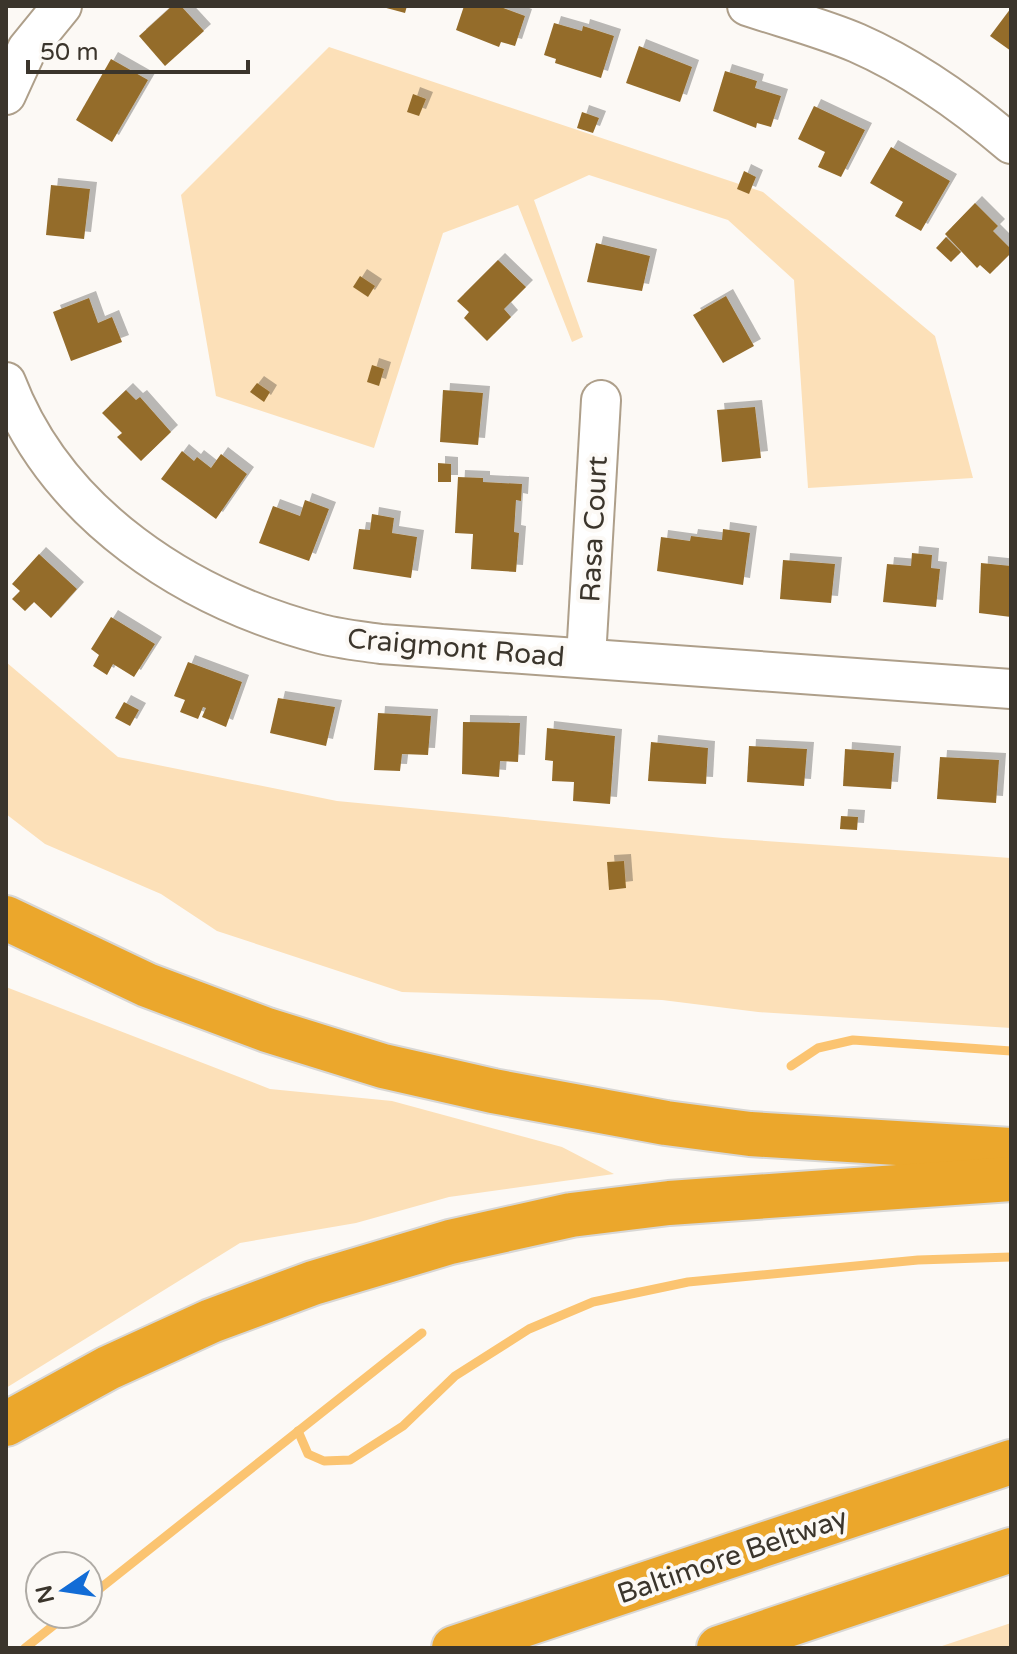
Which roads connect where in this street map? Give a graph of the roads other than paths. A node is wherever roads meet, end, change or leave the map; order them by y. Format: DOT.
graph roads {
  1 [pos="62,6"];
  2 [pos="747,6"];
  3 [pos="6,95"];
  4 [pos="1011,144"];
  5 [pos="6,382"];
  6 [pos="601,400"];
  7 [pos="586,658"];
  8 [pos="1011,689"];
  9 [pos="6,918"];
  10 [pos="1011,1150"];
  11 [pos="1011,1179"];
  12 [pos="6,1424"];
  13 [pos="1011,1462"];
  14 [pos="1011,1550"];
  15 [pos="454,1648"];
  16 [pos="719,1648"];
  1 -- 3 [label="street"];
  2 -- 4 [label="street"];
  5 -- 7 [label="street, Craigmont Road"];
  6 -- 7 [label="street, Rasa Court"];
  7 -- 8 [label="street, Craigmont Road"];
  9 -- 10 [label="highway"];
  11 -- 12 [label="highway"];
  13 -- 15 [label="highway, Baltimore Beltway"];
  14 -- 16 [label="highway"];
}
